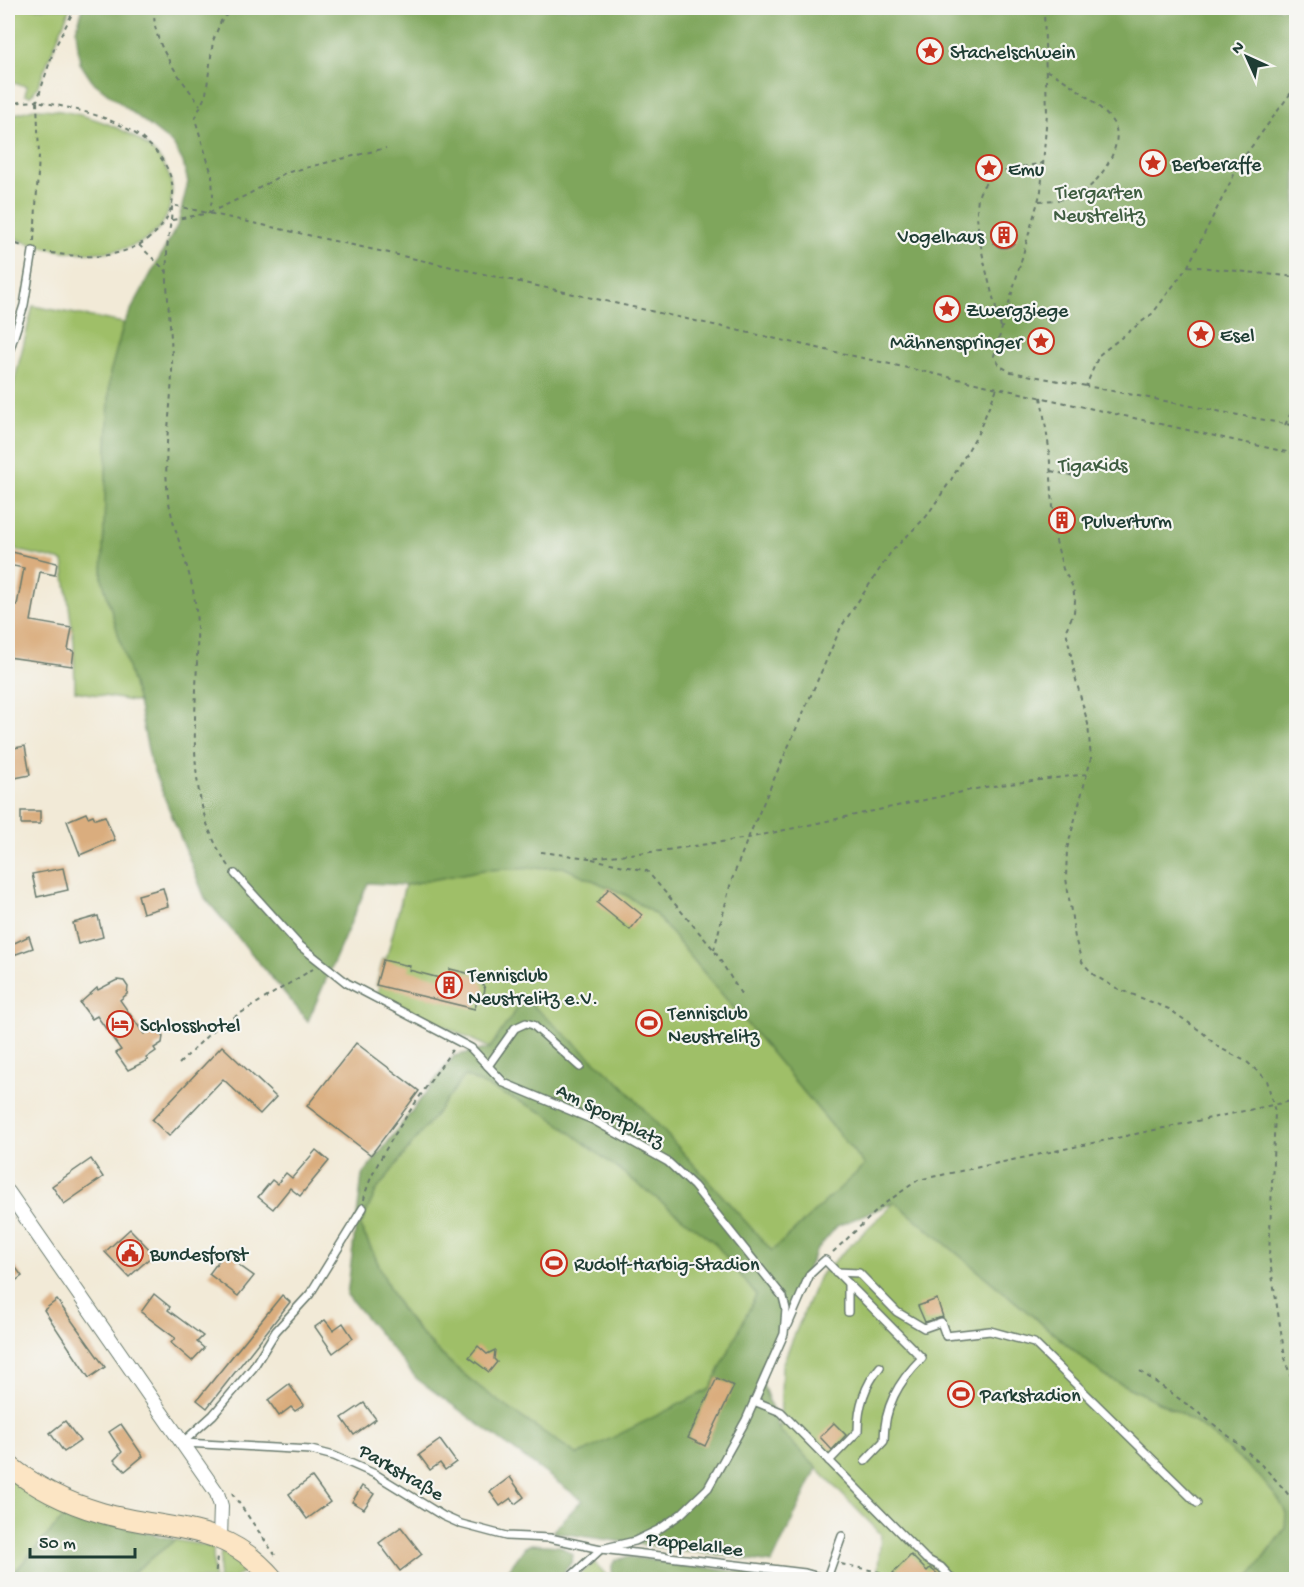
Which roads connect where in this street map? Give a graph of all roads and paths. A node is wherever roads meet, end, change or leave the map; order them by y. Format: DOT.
graph roads {
  1 [pos="75,8"];
  2 [pos="155,8"];
  3 [pos="233,8"];
  4 [pos="974,8"];
  5 [pos="983,8"];
  6 [pos="1044,8"];
  7 [pos="1047,71"];
  8 [pos="1296,86"];
  9 [pos="37,101"];
  10 [pos="8,103"];
  11 [pos="200,106"];
  12 [pos="386,148"];
  13 [pos="1043,163"];
  14 [pos="1038,201"];
  15 [pos="172,205"];
  16 [pos="208,213"];
  17 [pos="172,220"];
  18 [pos="8,241"];
  19 [pos="139,245"];
  20 [pos="33,251"];
  21 [pos="1188,266"];
  22 [pos="169,273"];
  23 [pos="1296,278"];
  24 [pos="1001,327"];
  25 [pos="8,355"];
  26 [pos="1086,386"];
  27 [pos="997,388"];
  28 [pos="1041,397"];
  29 [pos="1296,409"];
  30 [pos="1285,425"];
  31 [pos="1296,426"];
  32 [pos="1296,454"];
  33 [pos="1051,471"];
  34 [pos="1074,476"];
  35 [pos="1087,774"];
  36 [pos="748,838"];
  37 [pos="541,852"];
  38 [pos="589,858"];
  39 [pos="235,874"];
  40 [pos="714,950"];
  41 [pos="321,964"];
  42 [pos="741,994"];
  43 [pos="458,1041"];
  44 [pos="179,1065"];
  45 [pos="488,1066"];
  46 [pos="580,1067"];
  47 [pos="1296,1100"];
  48 [pos="1275,1106"];
  49 [pos="8,1192"];
  50 [pos="363,1208"];
  51 [pos="825,1260"];
  52 [pos="836,1272"];
  53 [pos="848,1283"];
  54 [pos="848,1312"];
  55 [pos="783,1334"];
  56 [pos="880,1367"];
  57 [pos="1140,1371"];
  58 [pos="1296,1391"];
  59 [pos="754,1401"];
  60 [pos="182,1443"];
  61 [pos="829,1461"];
  62 [pos="865,1461"];
  63 [pos="8,1465"];
  64 [pos="217,1493"];
  65 [pos="1197,1503"];
  66 [pos="1296,1505"];
  67 [pos="842,1536"];
  68 [pos="220,1539"];
  69 [pos="601,1549"];
  70 [pos="278,1560"];
  71 [pos="833,1562"];
  72 [pos="829,1579"];
  73 [pos="215,1580"];
  74 [pos="274,1580"];
  75 [pos="567,1580"];
  76 [pos="890,1580"];
  77 [pos="953,1580"];
  1 -- 9 [label="path"];
  2 -- 11 [label="path"];
  3 -- 11 [label="path"];
  4 -- 5 [label="path"];
  6 -- 7 [label="path"];
  7 -- 13 [label="path"];
  7 -- 14 [label="path"];
  8 -- 21 [label="path"];
  9 -- 10 [label="path"];
  9 -- 15 [label="path"];
  9 -- 20 [label="path"];
  11 -- 16 [label="path"];
  12 -- 16 [label="path"];
  13 -- 14 [label="path"];
  13 -- 24 [label="path"];
  14 -- 24 [label="path"];
  15 -- 16 [label="path"];
  15 -- 17 [label="path"];
  15 -- 19 [label="path"];
  16 -- 17 [label="path"];
  16 -- 27 [label="path"];
  17 -- 22 [label="path"];
  18 -- 20 [label="path"];
  19 -- 20 [label="path"];
  19 -- 22 [label="path"];
  20 -- 25 [label="lane"];
  21 -- 23 [label="path"];
  21 -- 26 [label="path"];
  22 -- 39 [label="path"];
  24 -- 26 [label="path"];
  26 -- 30 [label="path"];
  27 -- 28 [label="path"];
  27 -- 36 [label="path"];
  28 -- 32 [label="path"];
  28 -- 33 [label="path"];
  29 -- 30 [label="path"];
  30 -- 31 [label="path"];
  33 -- 34 [label="path"];
  33 -- 35 [label="path"];
  35 -- 36 [label="path"];
  35 -- 48 [label="path"];
  36 -- 38 [label="path"];
  36 -- 40 [label="path"];
  37 -- 38 [label="path"];
  38 -- 40 [label="path"];
  39 -- 41 [label="lane, Am Sportplatz"];
  40 -- 42 [label="path"];
  41 -- 43 [label="lane, Am Sportplatz"];
  41 -- 44 [label="path"];
  43 -- 45 [label="lane, Am Sportplatz"];
  43 -- 50 [label="path"];
  45 -- 46 [label="lane"];
  45 -- 55 [label="lane, Am Sportplatz"];
  47 -- 48 [label="path"];
  48 -- 51 [label="path"];
  48 -- 58 [label="path"];
  49 -- 60 [label="street"];
  50 -- 60 [label="lane"];
  51 -- 52 [label="lane"];
  51 -- 55 [label="lane"];
  52 -- 53 [label="lane"];
  52 -- 65 [label="lane"];
  53 -- 54 [label="lane"];
  53 -- 62 [label="lane"];
  55 -- 59 [label="lane, Am Sportplatz"];
  56 -- 61 [label="lane"];
  57 -- 66 [label="path"];
  59 -- 61 [label="lane"];
  59 -- 69 [label="lane, Am Sportplatz"];
  60 -- 64 [label="street"];
  60 -- 69 [label="lane, Parkstraße"];
  61 -- 77 [label="lane"];
  63 -- 68 [label="main road"];
  64 -- 68 [label="street"];
  64 -- 70 [label="path"];
  67 -- 71 [label="lane"];
  68 -- 73 [label="path"];
  68 -- 74 [label="main road"];
  69 -- 72 [label="lane, Pappelallee"];
  69 -- 75 [label="lane"];
  71 -- 72 [label="lane"];
  71 -- 76 [label="path"];
}
